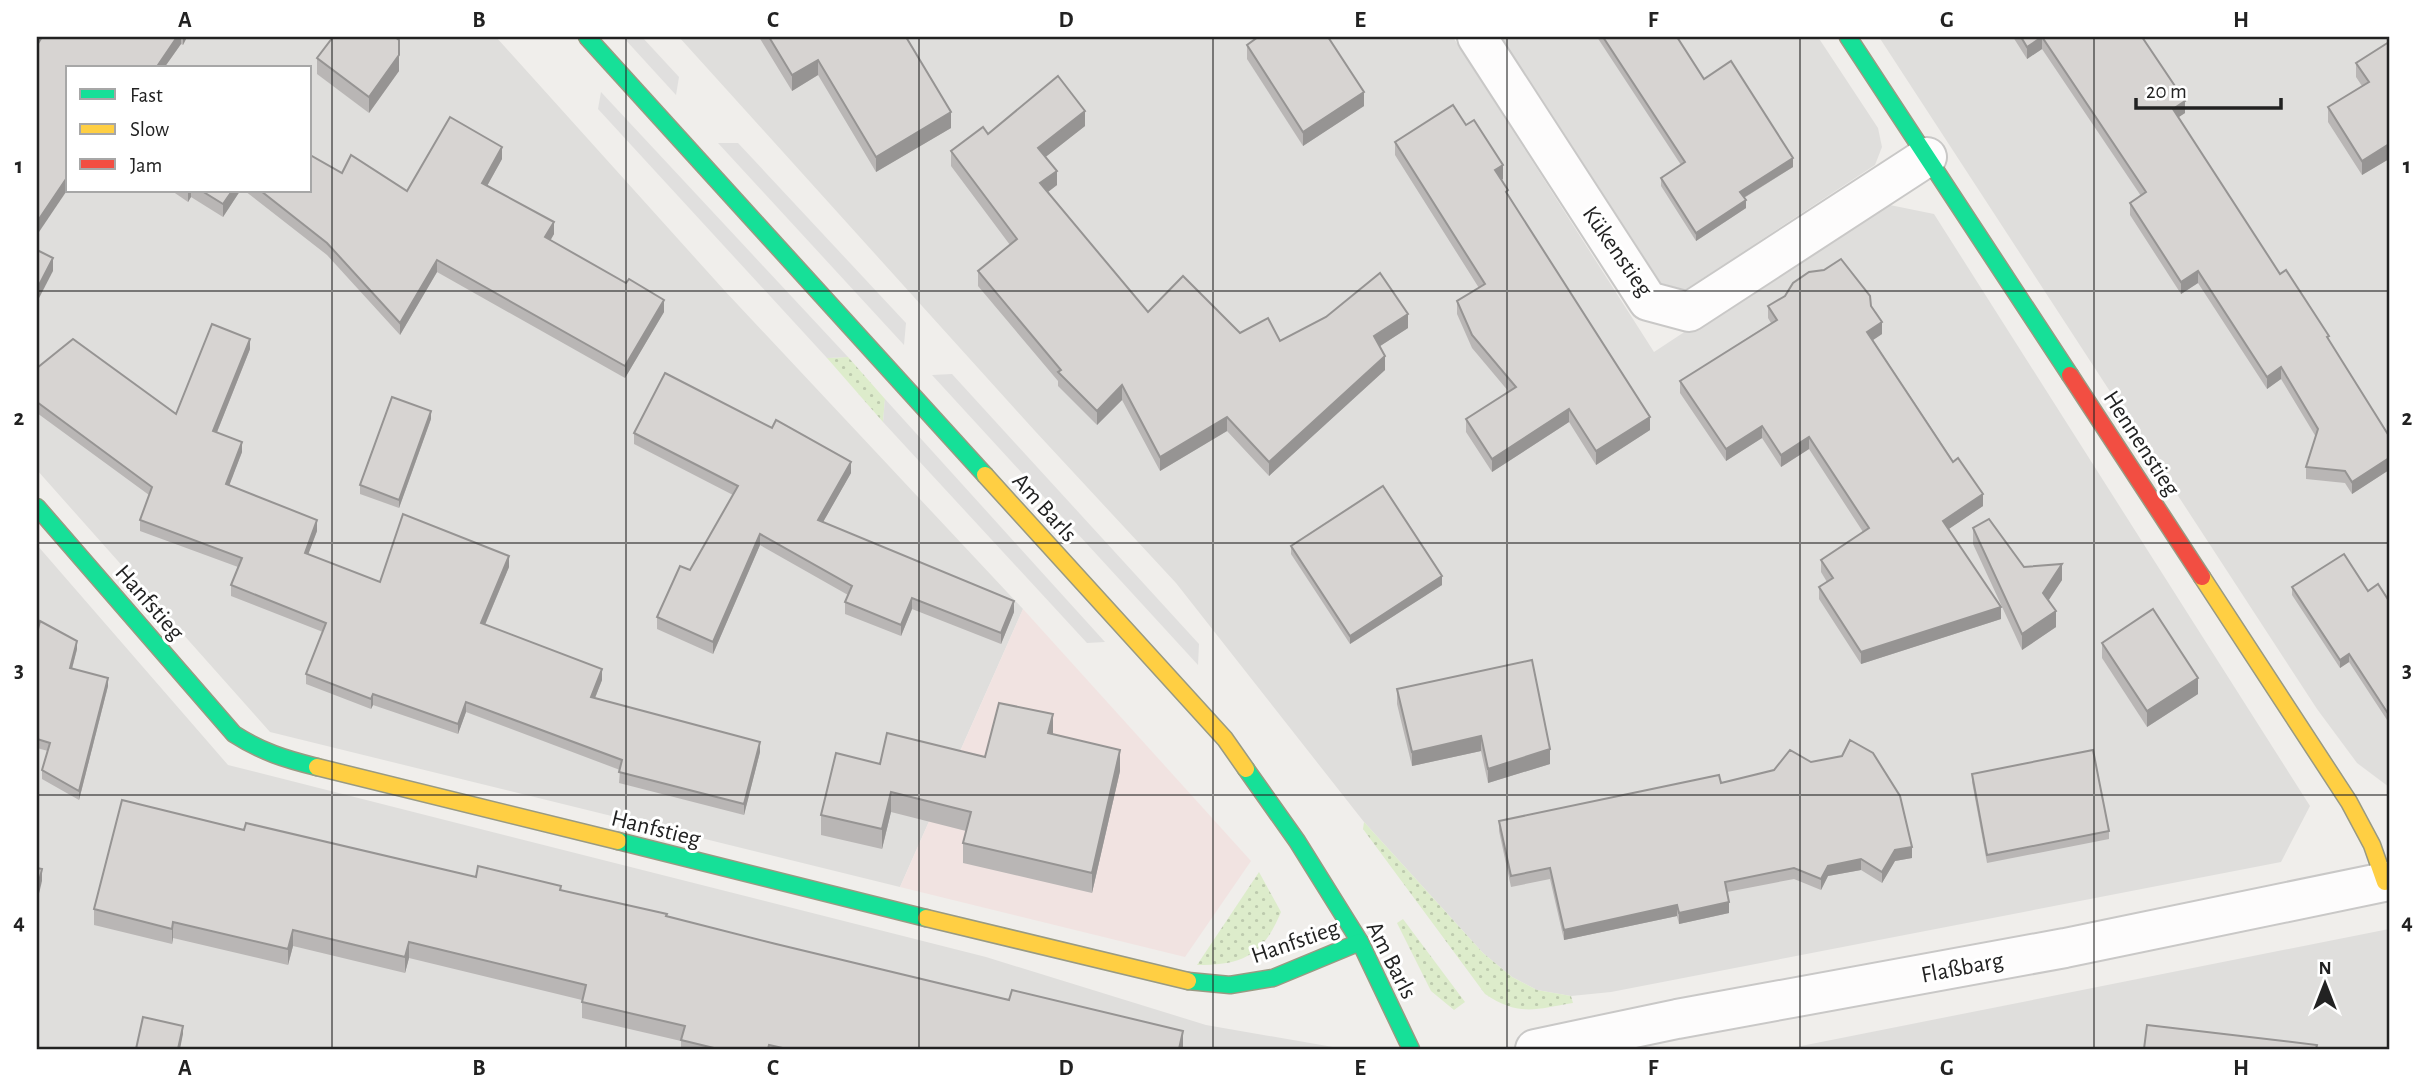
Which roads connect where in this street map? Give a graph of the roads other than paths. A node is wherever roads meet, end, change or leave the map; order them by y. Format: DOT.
graph roads {
  1 [pos="587,37"];
  2 [pos="1476,37"];
  3 [pos="1848,37"];
  4 [pos="1927,157"];
  5 [pos="37,507"];
  6 [pos="2387,881"];
  7 [pos="1360,942"];
  8 [pos="1411,1049"];
  9 [pos="1535,1049"];
  1 -- 7 [label="street, Am Barls"];
  2 -- 4 [label="street, Kükenstieg"];
  3 -- 4 [label="street, Hennenstieg"];
  4 -- 6 [label="street, Hennenstieg"];
  5 -- 7 [label="street, Hanfstieg"];
  6 -- 9 [label="street, Flaßbarg"];
  7 -- 8 [label="street, Am Barls"];
}
